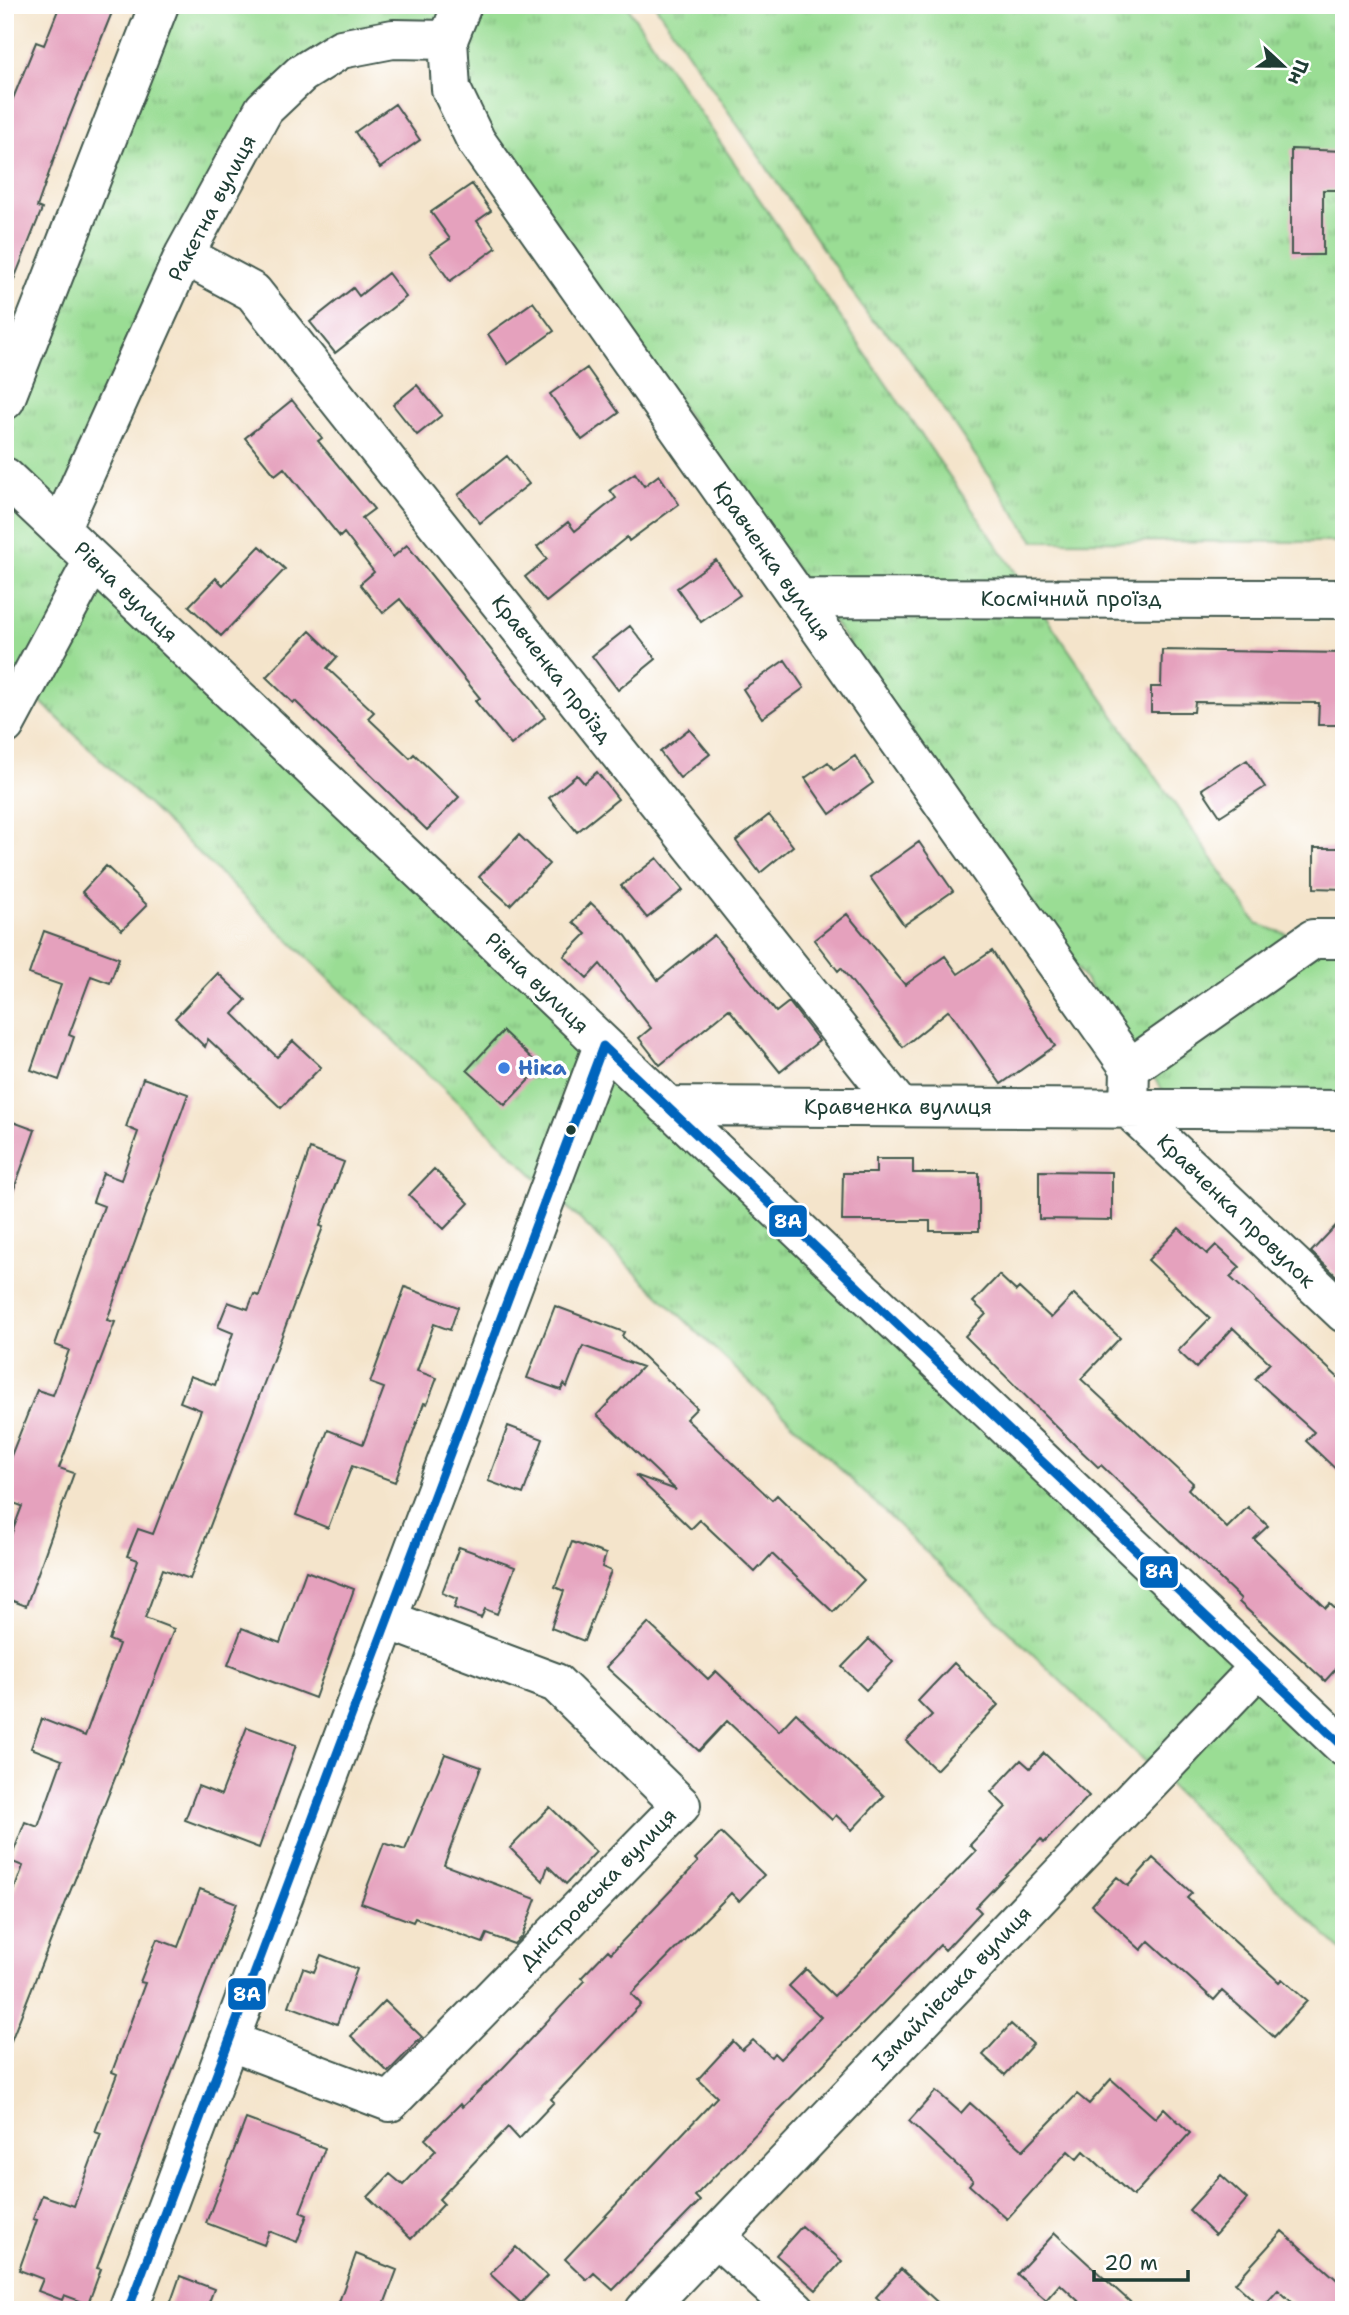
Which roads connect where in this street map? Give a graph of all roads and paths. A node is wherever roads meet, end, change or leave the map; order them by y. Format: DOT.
graph roads {
  1 [pos="159,5"];
  2 [pos="455,23"];
  3 [pos="184,254"];
  4 [pos="5,400"];
  5 [pos="5,477"];
  6 [pos="60,529"];
  7 [pos="93,561"];
  8 [pos="799,598"];
  9 [pos="1344,599"];
  10 [pos="5,725"];
  11 [pos="1344,939"];
  12 [pos="603,1046"];
  13 [pos="1130,1068"];
  14 [pos="667,1106"];
  15 [pos="900,1107"];
  16 [pos="1129,1109"];
  17 [pos="1344,1110"];
  18 [pos="1344,1313"];
  19 [pos="388,1620"];
  20 [pos="1259,1667"];
  21 [pos="1344,1747"];
  22 [pos="229,2041"];
  23 [pos="715,2236"];
  24 [pos="128,2310"];
  25 [pos="645,2310"];
  26 [pos="796,2310"];
  1 -- 4 [label="street"];
  2 -- 3 [label="street, Ракетна вулиця"];
  2 -- 8 [label="street, Кравченка вулиця"];
  3 -- 6 [label="street, Ракетна вулиця"];
  3 -- 15 [label="street, Кравченка проїзд"];
  5 -- 6 [label="street, Рівна вулиця"];
  6 -- 7 [label="street, Рівна вулиця"];
  7 -- 10 [label="street"];
  7 -- 12 [label="street, Рівна вулиця"];
  8 -- 9 [label="street, Космічний проїзд"];
  8 -- 13 [label="street, Кравченка вулиця"];
  11 -- 13 [label="street"];
  12 -- 14 [label="street, Рівна вулиця"];
  12 -- 19 [label="street"];
  13 -- 16 [label="street"];
  14 -- 15 [label="street, Кравченка вулиця"];
  14 -- 20 [label="street, Рівна вулиця"];
  15 -- 16 [label="street, Кравченка вулиця"];
  16 -- 17 [label="street, Кравченка вулиця"];
  16 -- 18 [label="street, Кравченка провулок"];
  19 -- 22 [label="street"];
  19 -- 22 [label="street, Дністровська вулиця"];
  20 -- 21 [label="street, Рівна вулиця"];
  20 -- 23 [label="street, Ізмайлівська вулиця"];
  22 -- 24 [label="street"];
  23 -- 25 [label="street, Ізмайлівська вулиця"];
  23 -- 26 [label="street"];
}
